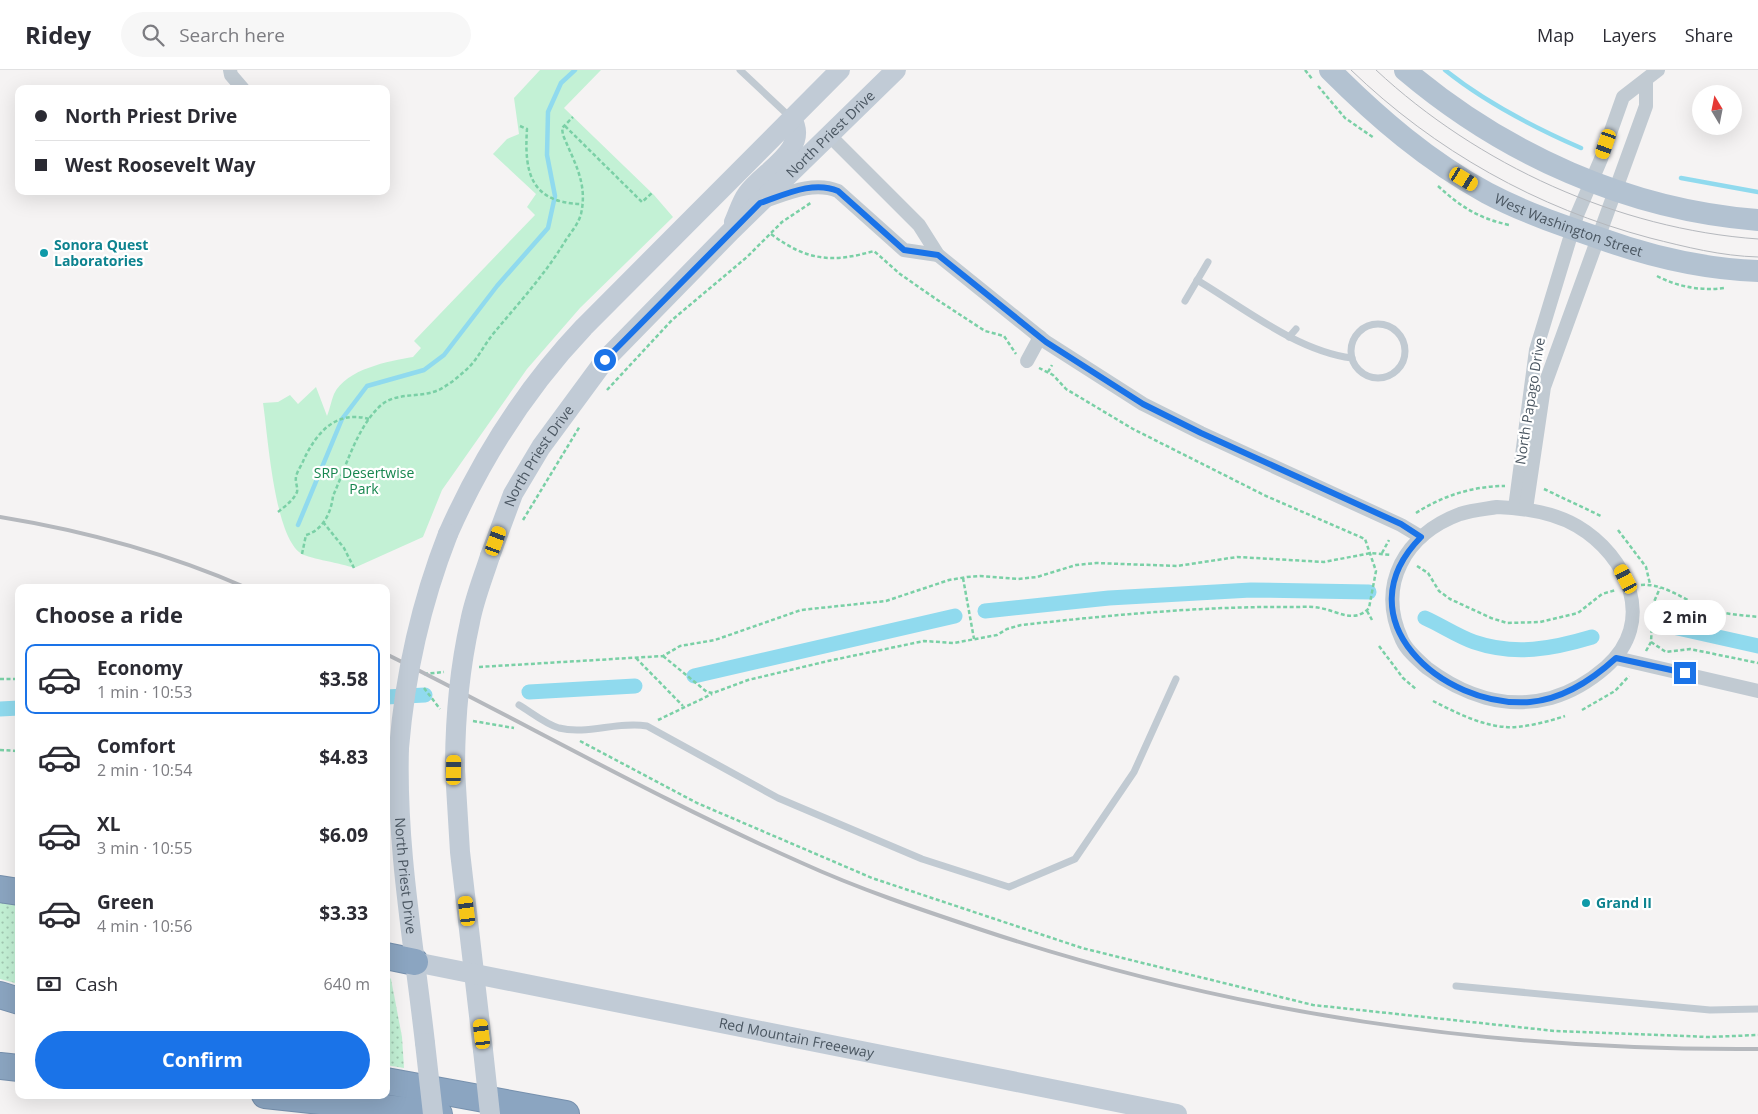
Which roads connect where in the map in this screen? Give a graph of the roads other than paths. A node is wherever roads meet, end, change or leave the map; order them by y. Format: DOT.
graph roads {
  1 [pos="230,70"];
  2 [pos="740,70"];
  3 [pos="840,70"];
  4 [pos="896,70"];
  5 [pos="1330,70"];
  6 [pos="1405,70"];
  7 [pos="1658,70"];
  8 [pos="1646,80"];
  9 [pos="240,85"];
  10 [pos="792,118"];
  11 [pos="830,135"];
  12 [pos="1591,181"];
  13 [pos="1617,190"];
  14 [pos="760,203"];
  15 [pos="1758,220"];
  16 [pos="1573,230"];
  17 [pos="731,231"];
  18 [pos="1598,238"];
  19 [pos="938,255"];
  20 [pos="1208,262"];
  21 [pos="1758,272"];
  22 [pos="1197,280"];
  23 [pos="1185,301"];
  24 [pos="1296,329"];
  25 [pos="1289,337"];
  26 [pos="1040,338"];
  27 [pos="1352,358"];
  28 [pos="1027,361"];
  29 [pos="1520,508"];
  30 [pos="1421,537"];
  31 [pos="1616,658"];
  32 [pos="1176,679"];
  33 [pos="1758,691"];
  34 [pos="519,705"];
  35 [pos="0,889"];
  36 [pos="15,891"];
  37 [pos="390,957"];
  38 [pos="415,962"];
  39 [pos="474,974"];
  40 [pos="1456,986"];
  41 [pos="0,995"];
  42 [pos="15,1000"];
  43 [pos="1758,1009"];
  44 [pos="0,1066"];
  45 [pos="15,1068"];
  46 [pos="390,1083"];
  47 [pos="302,1099"];
  48 [pos="433,1114"];
  49 [pos="439,1114"];
  50 [pos="490,1114"];
  51 [pos="566,1114"];
  52 [pos="1177,1114"];
  1 -- 9 [label="street"];
  2 -- 10 [label="lane"];
  3 -- 10 [label="main road, North Priest Drive"];
  4 -- 11 [label="main road, North Priest Drive"];
  5 -- 16 [label="main road, West Washington Street"];
  6 -- 12 [label="main road"];
  7 -- 8 [label="street, North Papago Drive"];
  8 -- 12 [label="street, North Papago Drive"];
  8 -- 13 [label="street, North Papago Drive"];
  10 -- 17 [label="main road"];
  10 -- 38 [label="main road, North Priest Drive, bridge"];
  11 -- 14 [label="main road, North Priest Drive"];
  11 -- 19 [label="street"];
  12 -- 13 [label="main road"];
  12 -- 16 [label="street, North Papago Drive"];
  13 -- 15 [label="main road"];
  13 -- 18 [label="street, North Papago Drive"];
  14 -- 17 [label="main road, North Priest Drive"];
  14 -- 19 [label="street"];
  16 -- 18 [label="main road, West Washington Street"];
  16 -- 29 [label="street, North Papago Drive"];
  17 -- 39 [label="main road, North Priest Drive, bridge"];
  18 -- 21 [label="main road, West Washington Street"];
  18 -- 29 [label="street, North Papago Drive"];
  19 -- 26 [label="street"];
  20 -- 22 [label="lane"];
  22 -- 23 [label="lane"];
  22 -- 25 [label="lane"];
  24 -- 25 [label="lane"];
  25 -- 27 [label="lane"];
  26 -- 28 [label="street"];
  26 -- 30 [label="street"];
  27 -- 27 [label="lane"];
  29 -- 30 [label="street"];
  29 -- 31 [label="street"];
  30 -- 31 [label="street"];
  31 -- 33 [label="street"];
  32 -- 34 [label="lane"];
  35 -- 36 [label="highway"];
  37 -- 38 [label="highway"];
  38 -- 39 [label="main road, Red Mountain Freeeway"];
  38 -- 48 [label="main road, North Priest Drive, bridge"];
  39 -- 50 [label="main road, North Priest Drive, bridge"];
  39 -- 52 [label="main road, Red Mountain Freeeway"];
  40 -- 43 [label="lane"];
  41 -- 42 [label="highway"];
  44 -- 45 [label="highway"];
  46 -- 51 [label="highway"];
  47 -- 49 [label="highway"];
}
